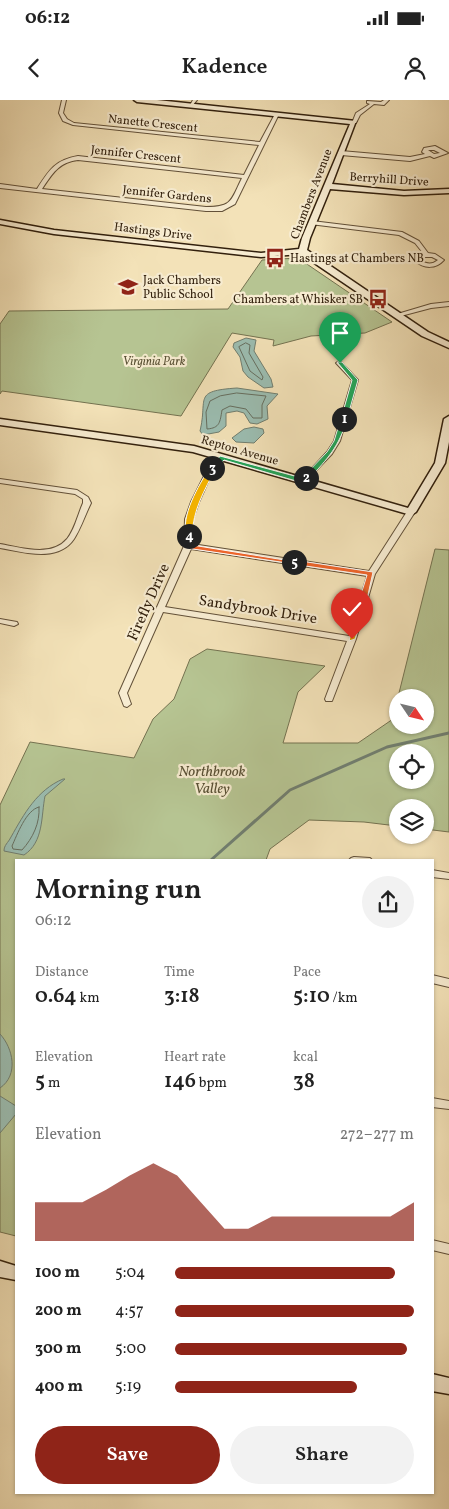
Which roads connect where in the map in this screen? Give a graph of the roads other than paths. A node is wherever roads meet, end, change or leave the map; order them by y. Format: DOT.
graph roads {
  1 [pos="64,100"];
  2 [pos="137,100"];
  3 [pos="387,100"];
  4 [pos="370,102"];
  5 [pos="194,103"];
  6 [pos="276,114"];
  7 [pos="354,122"];
  8 [pos="261,144"];
  9 [pos="341,153"];
  10 [pos="428,155"];
  11 [pos="245,177"];
  12 [pos="0,186"];
  13 [pos="328,186"];
  14 [pos="39,190"];
  15 [pos="449,190"];
  16 [pos="4,223"];
  17 [pos="312,223"];
  18 [pos="0,231"];
  19 [pos="303,251"];
  20 [pos="426,254"];
  21 [pos="449,304"];
  22 [pos="397,315"];
  23 [pos="449,344"];
  24 [pos="340,363"];
  25 [pos="449,419"];
  26 [pos="0,422"];
  27 [pos="223,458"];
  28 [pos="0,481"];
  29 [pos="303,481"];
  30 [pos="411,512"];
  31 [pos="0,546"];
  32 [pos="188,546"];
  33 [pos="371,574"];
  34 [pos="160,609"];
  35 [pos="0,621"];
  36 [pos="14,624"];
  37 [pos="352,639"];
  38 [pos="330,699"];
  39 [pos="127,704"];
  40 [pos="434,873"];
  41 [pos="449,876"];
  42 [pos="434,979"];
  43 [pos="449,982"];
  44 [pos="434,1102"];
  45 [pos="449,1105"];
  46 [pos="434,1245"];
  47 [pos="449,1249"];
  48 [pos="0,1269"];
  49 [pos="15,1274"];
  50 [pos="434,1382"];
  51 [pos="449,1386"];
  1 -- 8 [label="street, Nanette Crescent"];
  2 -- 5 [label="street"];
  3 -- 4 [label="street, Chambers Avenue"];
  4 -- 7 [label="street, Chambers Avenue"];
  5 -- 6 [label="street"];
  6 -- 7 [label="street"];
  6 -- 8 [label="street, Jennifer Gardens"];
  7 -- 9 [label="street, Chambers Avenue"];
  8 -- 11 [label="street, Jennifer Gardens"];
  9 -- 10 [label="street"];
  9 -- 13 [label="street, Chambers Avenue"];
  11 -- 14 [label="street, Jennifer Crescent"];
  11 -- 14 [label="street, Jennifer Gardens"];
  12 -- 14 [label="street, Jennifer Gardens"];
  13 -- 15 [label="street, Berryhill Drive"];
  13 -- 17 [label="street, Chambers Avenue"];
  16 -- 18 [label="street"];
  16 -- 19 [label="street, Hastings Drive"];
  17 -- 19 [label="street, Chambers Avenue"];
  17 -- 20 [label="street"];
  19 -- 22 [label="street, Chambers Avenue"];
  21 -- 22 [label="street"];
  22 -- 23 [label="street, Chambers Avenue"];
  24 -- 29 [label="street"];
  25 -- 30 [label="street"];
  26 -- 27 [label="street, Repton Avenue"];
  27 -- 29 [label="street, Repton Avenue"];
  27 -- 32 [label="street, Firefly Drive"];
  28 -- 31 [label="street"];
  29 -- 30 [label="street, Repton Avenue"];
  30 -- 33 [label="street"];
  32 -- 33 [label="street"];
  32 -- 34 [label="street, Firefly Drive"];
  33 -- 37 [label="street"];
  34 -- 37 [label="street, Sandybrook Drive"];
  34 -- 39 [label="street, Firefly Drive"];
  35 -- 36 [label="street"];
  37 -- 38 [label="street"];
  40 -- 41 [label="street"];
  42 -- 43 [label="street"];
  44 -- 45 [label="street"];
  46 -- 47 [label="street"];
  48 -- 49 [label="street"];
  50 -- 51 [label="street"];
}
